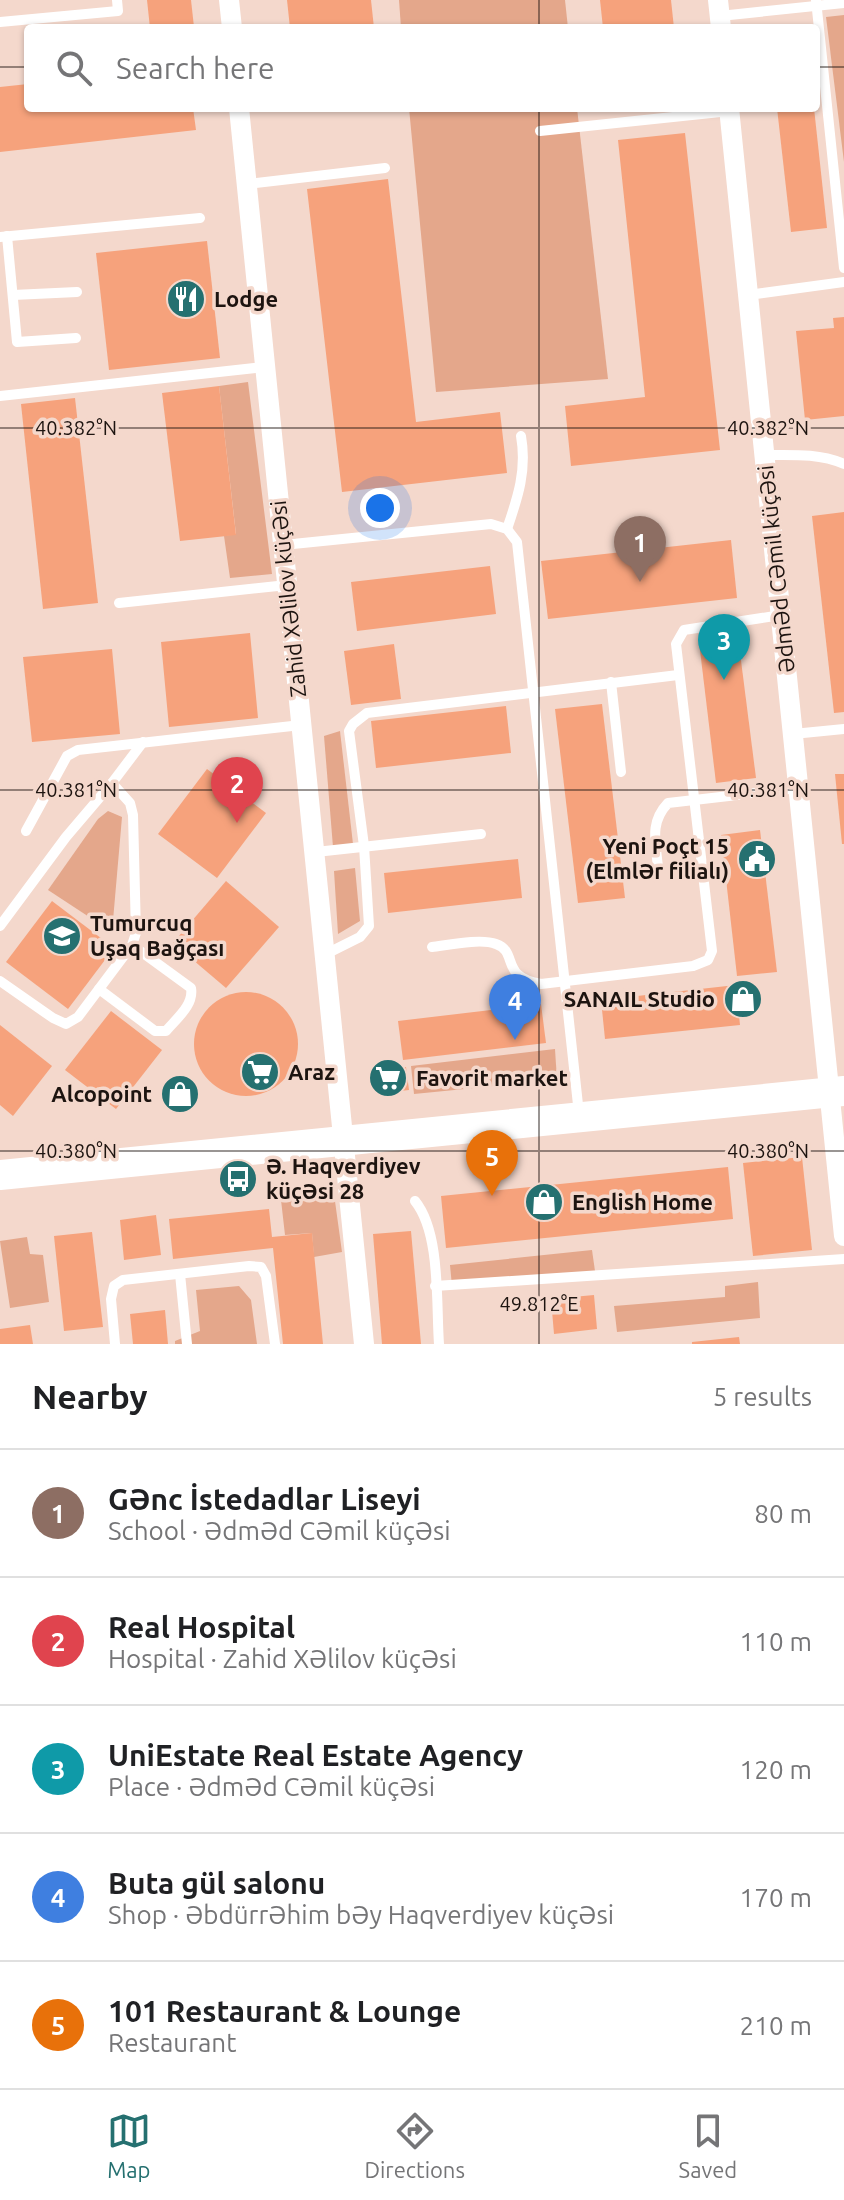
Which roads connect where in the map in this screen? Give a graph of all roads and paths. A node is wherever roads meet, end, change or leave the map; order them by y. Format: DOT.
graph roads {
  1 [pos="117,0"];
  2 [pos="229,0"];
  3 [pos="816,3"];
  4 [pos="844,3"];
  5 [pos="719,15"];
  6 [pos="0,22"];
  7 [pos="232,24"];
  8 [pos="818,24"];
  9 [pos="820,40"];
  10 [pos="239,112"];
  11 [pos="704,112"];
  12 [pos="730,112"];
  13 [pos="540,131"];
  14 [pos="385,168"];
  15 [pos="247,184"];
  16 [pos="200,218"];
  17 [pos="4,236"];
  18 [pos="844,260"];
  19 [pos="844,268"];
  20 [pos="844,282"];
  21 [pos="77,292"];
  22 [pos="13,295"];
  23 [pos="748,295"];
  24 [pos="76,338"];
  25 [pos="264,367"];
  26 [pos="0,396"];
  27 [pos="521,436"];
  28 [pos="764,455"];
  29 [pos="844,464"];
  30 [pos="507,529"];
  31 [pos="283,545"];
  32 [pos="287,585"];
  33 [pos="119,603"];
  34 [pos="781,615"];
  35 [pos="678,675"];
  36 [pos="611,682"];
  37 [pos="534,691"];
  38 [pos="301,725"];
  39 [pos="844,729"];
  40 [pos="793,734"];
  41 [pos="143,742"];
  42 [pos="621,772"];
  43 [pos="112,783"];
  44 [pos="798,788"];
  45 [pos="693,799"];
  46 [pos="26,831"];
  47 [pos="481,834"];
  48 [pos="364,846"];
  49 [pos="316,852"];
  50 [pos="658,868"];
  51 [pos="0,926"];
  52 [pos="132,945"];
  53 [pos="432,947"];
  54 [pos="326,954"];
  55 [pos="565,980"];
  56 [pos="0,981"];
  57 [pos="99,989"];
  58 [pos="837,1092"];
  59 [pos="580,1117"];
  60 [pos="330,1142"];
  61 [pos="0,1175"];
  62 [pos="415,1201"];
  63 [pos="844,1236"];
  64 [pos="844,1259"];
  65 [pos="180,1274"];
  66 [pos="435,1286"];
  67 [pos="115,1344"];
  68 [pos="187,1344"];
  69 [pos="275,1344"];
  70 [pos="364,1344"];
  71 [pos="439,1344"];
  1 -- 6 [label="lane"];
  2 -- 7 [label="street"];
  3 -- 4 [label="lane"];
  3 -- 5 [label="lane"];
  3 -- 8 [label="lane"];
  9 -- 18 [label="lane"];
  10 -- 15 [label="street, Zahid Xəlilov küçəsi"];
  11 -- 13 [label="lane"];
  12 -- 23 [label="street, Ədməd Cəmil küçəsi"];
  14 -- 15 [label="lane"];
  15 -- 25 [label="street, Zahid Xəlilov küçəsi"];
  16 -- 17 [label="lane"];
  17 -- 22 [label="lane"];
  18 -- 19 [label="lane"];
  20 -- 23 [label="lane"];
  21 -- 22 [label="lane"];
  22 -- 24 [label="lane"];
  23 -- 28 [label="street, Ədməd Cəmil küçəsi"];
  25 -- 26 [label="lane"];
  25 -- 31 [label="street, Zahid Xəlilov küçəsi"];
  27 -- 30 [label="lane"];
  28 -- 29 [label="lane"];
  28 -- 34 [label="street, Ədməd Cəmil küçəsi"];
  30 -- 31 [label="lane"];
  30 -- 37 [label="lane"];
  31 -- 32 [label="street, Zahid Xəlilov küçəsi"];
  32 -- 33 [label="lane"];
  32 -- 38 [label="street, Zahid Xəlilov küçəsi"];
  34 -- 35 [label="lane"];
  34 -- 40 [label="street, Ədməd Cəmil küçəsi"];
  35 -- 36 [label="lane"];
  35 -- 45 [label="lane"];
  36 -- 37 [label="lane"];
  36 -- 42 [label="lane"];
  37 -- 48 [label="lane"];
  37 -- 55 [label="lane"];
  38 -- 41 [label="lane"];
  38 -- 49 [label="street, Zahid Xəlilov küçəsi"];
  39 -- 40 [label="lane"];
  40 -- 44 [label="street, Ədməd Cəmil küçəsi"];
  41 -- 43 [label="lane"];
  41 -- 46 [label="lane"];
  43 -- 51 [label="lane"];
  43 -- 52 [label="lane"];
  44 -- 45 [label="lane"];
  44 -- 58 [label="street, Ədməd Cəmil küçəsi"];
  45 -- 50 [label="lane"];
  45 -- 55 [label="lane"];
  47 -- 48 [label="lane"];
  48 -- 49 [label="lane"];
  48 -- 54 [label="lane"];
  49 -- 54 [label="street, Zahid Xəlilov küçəsi"];
  52 -- 57 [label="lane"];
  52 -- 57 [label="lane"];
  53 -- 55 [label="lane"];
  54 -- 60 [label="street, Zahid Xəlilov küçəsi"];
  55 -- 59 [label="lane"];
  56 -- 57 [label="lane"];
  58 -- 59 [label="main road"];
  58 -- 63 [label="street, Ədməd Cəmil küçəsi"];
  59 -- 60 [label="main road"];
  60 -- 61 [label="main road"];
  60 -- 70 [label="street, Zahid Xəlilov küçəsi"];
  62 -- 66 [label="lane"];
  64 -- 66 [label="lane"];
  65 -- 67 [label="lane"];
  65 -- 68 [label="lane"];
  65 -- 69 [label="lane"];
  66 -- 71 [label="lane"];
}
